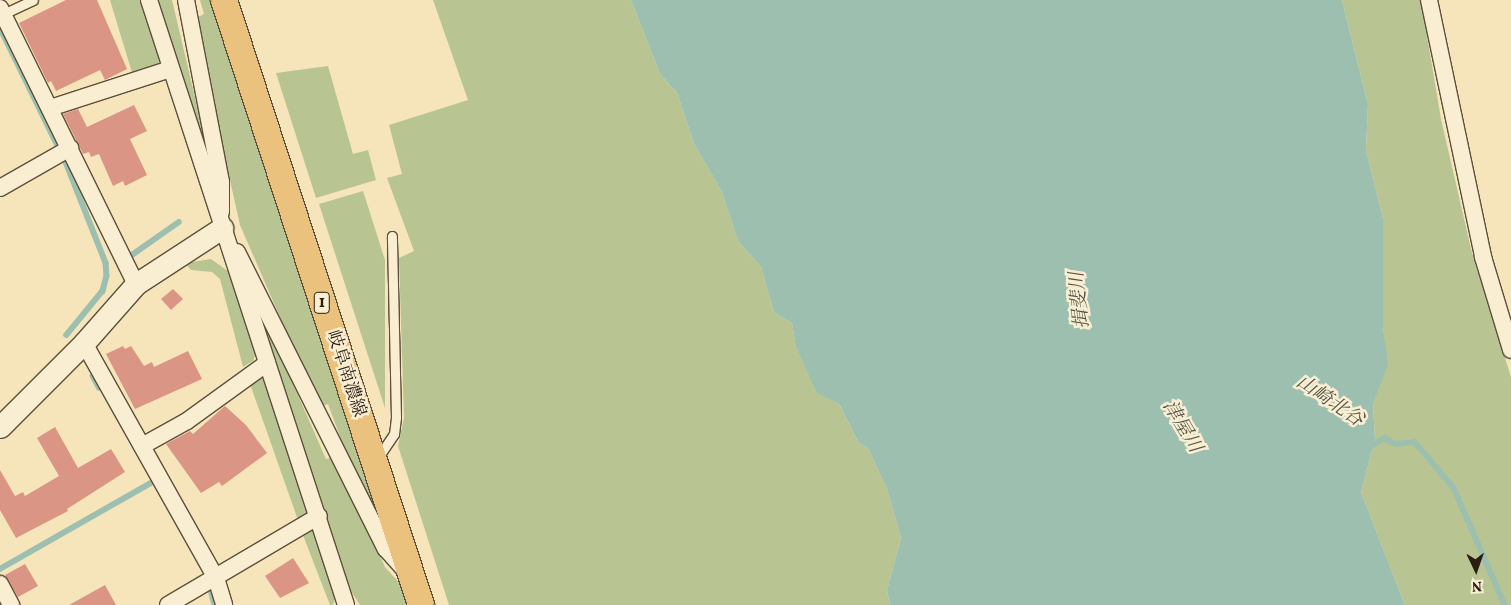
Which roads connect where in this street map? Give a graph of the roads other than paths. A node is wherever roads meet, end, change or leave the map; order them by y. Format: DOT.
graph roads {
  1 [pos="33,0"];
  2 [pos="148,0"];
  3 [pos="186,0"];
  4 [pos="224,0"];
  5 [pos="1430,0"];
  6 [pos="2,11"];
  7 [pos="170,69"];
  8 [pos="50,108"];
  9 [pos="70,148"];
  10 [pos="0,188"];
  11 [pos="222,228"];
  12 [pos="392,236"];
  13 [pos="136,284"];
  14 [pos="84,343"];
  15 [pos="1511,350"];
  16 [pos="267,362"];
  17 [pos="0,428"];
  18 [pos="142,446"];
  19 [pos="374,463"];
  20 [pos="319,516"];
  21 [pos="412,577"];
  22 [pos="216,578"];
  23 [pos="0,584"];
  24 [pos="11,605"];
  25 [pos="168,605"];
  26 [pos="224,605"];
  27 [pos="346,605"];
  28 [pos="420,605"];
  1 -- 6 [label="lane"];
  2 -- 7 [label="street"];
  3 -- 11 [label="street"];
  4 -- 19 [label="main road, 岐阜南濃線 / 1"];
  5 -- 15 [label="street"];
  6 -- 8 [label="street"];
  7 -- 8 [label="street"];
  7 -- 11 [label="street"];
  8 -- 9 [label="street"];
  9 -- 10 [label="street"];
  9 -- 13 [label="street"];
  11 -- 13 [label="street"];
  11 -- 16 [label="street"];
  11 -- 21 [label="street"];
  12 -- 19 [label="lane"];
  13 -- 14 [label="street"];
  14 -- 17 [label="street"];
  14 -- 18 [label="street"];
  16 -- 18 [label="street"];
  16 -- 20 [label="street"];
  18 -- 22 [label="street"];
  19 -- 21 [label="main road, 岐阜南濃線 / 1"];
  20 -- 22 [label="street"];
  20 -- 27 [label="street"];
  21 -- 28 [label="main road, 岐阜南濃線 / 1"];
  22 -- 25 [label="street"];
  22 -- 26 [label="street"];
  23 -- 24 [label="street"];
}
